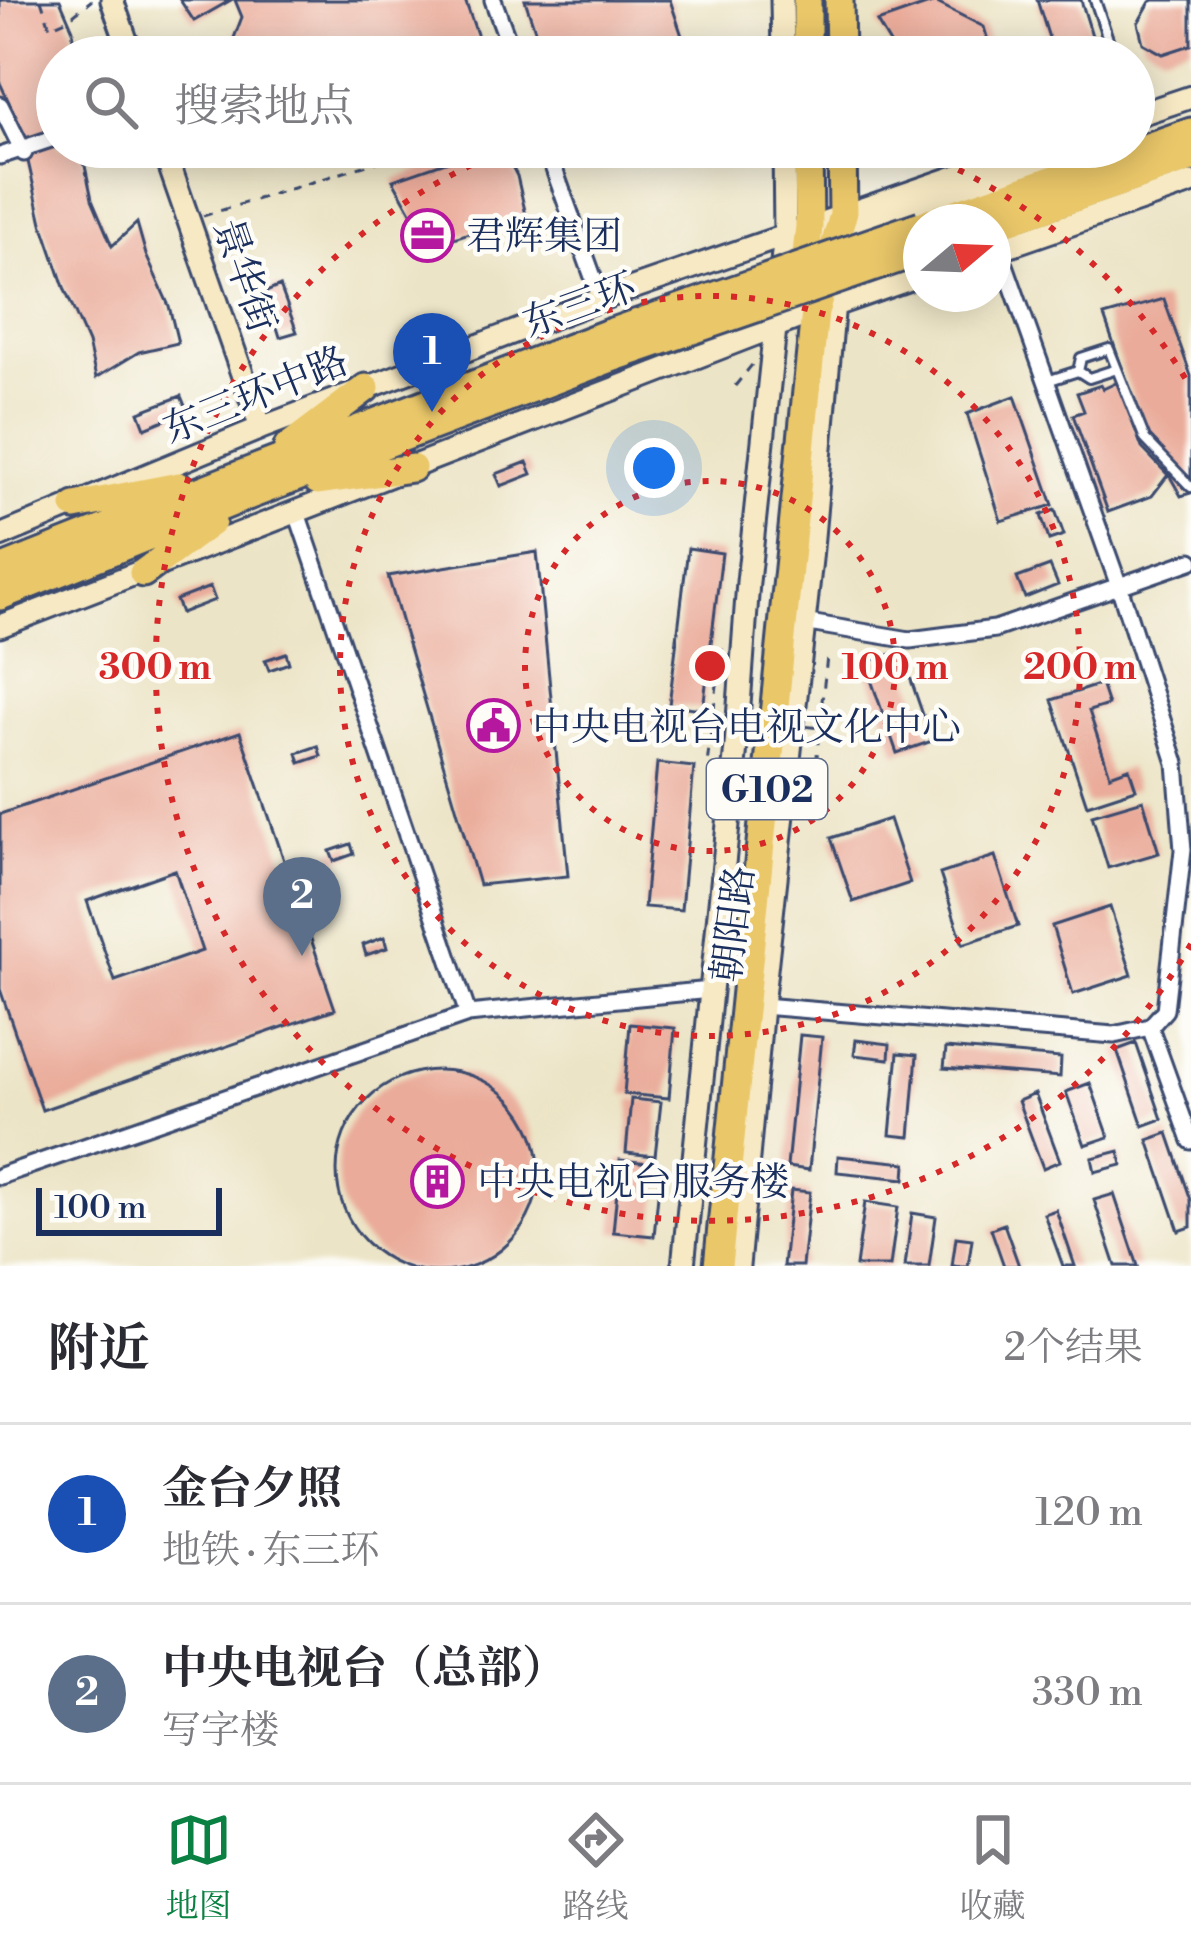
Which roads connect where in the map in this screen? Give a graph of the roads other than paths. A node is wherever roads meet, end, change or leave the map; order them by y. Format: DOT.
graph roads {
  1 [pos="112,0"];
  2 [pos="127,0"];
  3 [pos="493,0"];
  4 [pos="782,0"];
  5 [pos="807,0"];
  6 [pos="839,0"];
  7 [pos="1095,0"];
  8 [pos="125,36"];
  9 [pos="139,36"];
  10 [pos="506,36"];
  11 [pos="783,36"];
  12 [pos="807,36"];
  13 [pos="840,36"];
  14 [pos="1107,36"];
  15 [pos="1191,97"];
  16 [pos="0,104"];
  17 [pos="1155,109"];
  18 [pos="0,114"];
  19 [pos="1191,132"];
  20 [pos="1155,144"];
  21 [pos="36,147"];
  22 [pos="21,152"];
  23 [pos="1191,158"];
  24 [pos="0,159"];
  25 [pos="171,168"];
  26 [pos="184,168"];
  27 [pos="554,168"];
  28 [pos="794,168"];
  29 [pos="812,168"];
  30 [pos="838,168"];
  31 [pos="987,168"];
  32 [pos="1028,168"];
  33 [pos="1087,168"];
  34 [pos="1191,183"];
  35 [pos="982,204"];
  36 [pos="825,230"];
  37 [pos="903,232"];
  38 [pos="1011,235"];
  39 [pos="1011,237"];
  40 [pos="903,256"];
  41 [pos="903,281"];
  42 [pos="890,286"];
  43 [pos="1011,286"];
  44 [pos="601,299"];
  45 [pos="806,315"];
  46 [pos="613,344"];
  47 [pos="1117,369"];
  48 [pos="1078,371"];
  49 [pos="1046,381"];
  50 [pos="366,388"];
  51 [pos="267,425"];
  52 [pos="412,468"];
  53 [pos="257,480"];
  54 [pos="1191,487"];
  55 [pos="75,506"];
  56 [pos="297,513"];
  57 [pos="0,536"];
  58 [pos="1191,561"];
  59 [pos="0,570"];
  60 [pos="142,573"];
  61 [pos="1119,586"];
  62 [pos="0,596"];
  63 [pos="802,622"];
  64 [pos="0,626"];
  65 [pos="710,990"];
  66 [pos="762,1006"];
  67 [pos="468,1014"];
  68 [pos="1150,1027"];
  69 [pos="1191,1141"];
  70 [pos="0,1176"];
  71 [pos="683,1266"];
  72 [pos="705,1266"];
  73 [pos="718,1266"];
  74 [pos="738,1266"];
  1 -- 8 [label="street"];
  2 -- 9 [label="street"];
  3 -- 10 [label="street"];
  4 -- 11 [label="street"];
  5 -- 12 [label="highway"];
  6 -- 13 [label="highway"];
  7 -- 14 [label="lane"];
  15 -- 17 [label="street"];
  16 -- 22 [label="street"];
  18 -- 22 [label="street"];
  19 -- 20 [label="highway"];
  21 -- 22 [label="street"];
  22 -- 24 [label="street"];
  23 -- 38 [label="highway"];
  25 -- 51 [label="street, 景华街"];
  26 -- 51 [label="street, 景华街"];
  27 -- 44 [label="street"];
  28 -- 36 [label="street"];
  29 -- 36 [label="highway, G102"];
  30 -- 36 [label="highway, G102"];
  31 -- 36 [label="street"];
  32 -- 36 [label="street"];
  33 -- 35 [label="highway"];
  34 -- 39 [label="street"];
  36 -- 42 [label="street"];
  36 -- 44 [label="street, 东三环中路"];
  36 -- 45 [label="highway, G102"];
  37 -- 46 [label="highway, 东三环, bridge"];
  40 -- 46 [label="highway, 东三环, bridge"];
  41 -- 42 [label="street"];
  42 -- 45 [label="street"];
  43 -- 49 [label="street"];
  44 -- 50 [label="street, 东三环中路"];
  45 -- 52 [label="street"];
  45 -- 63 [label="street, 朝阳路"];
  45 -- 65 [label="street, 朝阳路"];
  45 -- 72 [label="highway, 朝阳路 / G102"];
  45 -- 73 [label="highway, 朝阳路 / G102"];
  46 -- 53 [label="highway, 东三环"];
  47 -- 48 [label="lane"];
  47 -- 48 [label="lane"];
  47 -- 54 [label="lane"];
  48 -- 49 [label="lane"];
  49 -- 61 [label="street"];
  50 -- 51 [label="street, 东三环中路"];
  50 -- 53 [label="highway"];
  51 -- 55 [label="street, 东三环中路"];
  52 -- 53 [label="highway"];
  52 -- 56 [label="street"];
  53 -- 55 [label="highway"];
  53 -- 59 [label="highway, 东三环"];
  53 -- 60 [label="highway"];
  53 -- 62 [label="highway, 东三环"];
  55 -- 57 [label="street, 东三环中路"];
  56 -- 60 [label="street"];
  56 -- 67 [label="street"];
  58 -- 61 [label="street"];
  60 -- 64 [label="street"];
  61 -- 63 [label="street"];
  61 -- 68 [label="street"];
  63 -- 66 [label="street, 朝阳路"];
  65 -- 67 [label="street"];
  65 -- 71 [label="street, 朝阳路"];
  66 -- 68 [label="street"];
  66 -- 74 [label="street, 朝阳路"];
  67 -- 70 [label="street"];
  68 -- 69 [label="street"];
}
